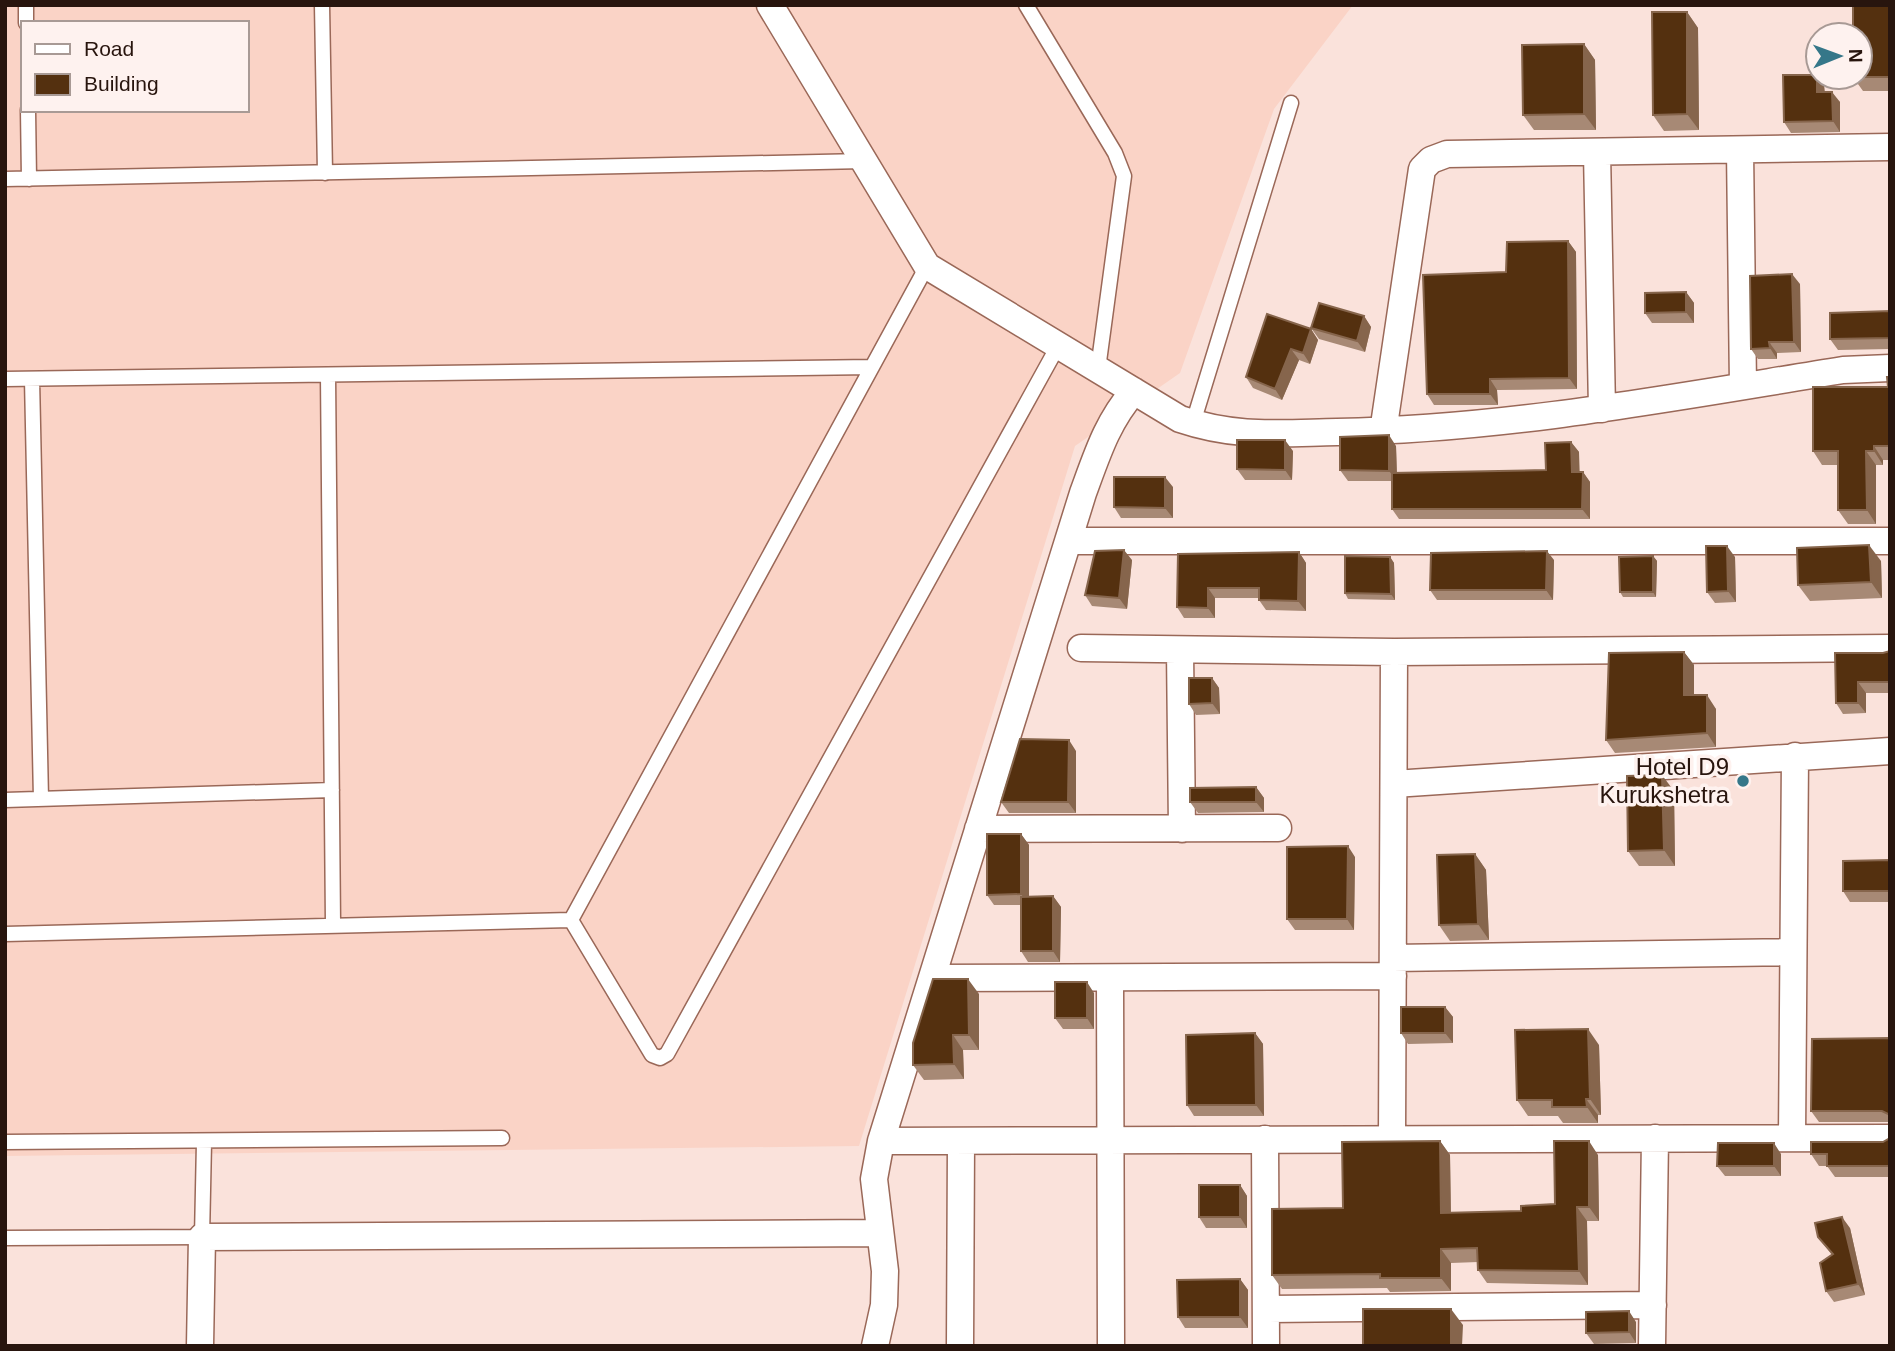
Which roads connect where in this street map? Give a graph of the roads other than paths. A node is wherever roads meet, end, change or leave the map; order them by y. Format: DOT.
graph roads {
  1 [pos="322,5"];
  2 [pos="770,5"];
  3 [pos="1026,5"];
  4 [pos="1291,103"];
  5 [pos="28,112"];
  6 [pos="1890,147"];
  7 [pos="1740,150"];
  8 [pos="1597,152"];
  9 [pos="863,161"];
  10 [pos="325,173"];
  11 [pos="5,179"];
  12 [pos="29,179"];
  13 [pos="927,266"];
  14 [pos="1058,346"];
  15 [pos="872,367"];
  16 [pos="1890,368"];
  17 [pos="1098,369"];
  18 [pos="328,375"];
  19 [pos="5,379"];
  20 [pos="32,379"];
  21 [pos="1743,386"];
  22 [pos="1134,391"];
  23 [pos="1602,409"];
  24 [pos="1193,423"];
  25 [pos="1383,432"];
  26 [pos="1069,541"];
  27 [pos="1890,541"];
  28 [pos="1081,648"];
  29 [pos="1890,648"];
  30 [pos="1180,650"];
  31 [pos="1394,652"];
  32 [pos="1890,751"];
  33 [pos="1795,756"];
  34 [pos="1394,784"];
  35 [pos="332,790"];
  36 [pos="41,799"];
  37 [pos="5,800"];
  38 [pos="1278,828"];
  39 [pos="978,829"];
  40 [pos="1182,829"];
  41 [pos="571,919"];
  42 [pos="333,924"];
  43 [pos="5,934"];
  44 [pos="1793,952"];
  45 [pos="1393,967"];
  46 [pos="933,978"];
  47 [pos="1110,979"];
  48 [pos="502,1138"];
  49 [pos="1392,1138"];
  50 [pos="1655,1138"];
  51 [pos="1792,1138"];
  52 [pos="1890,1138"];
  53 [pos="1265,1139"];
  54 [pos="1111,1140"];
  55 [pos="881,1141"];
  56 [pos="961,1141"];
  57 [pos="5,1142"];
  58 [pos="204,1142"];
  59 [pos="880,1233"];
  60 [pos="202,1237"];
  61 [pos="5,1238"];
  62 [pos="1653,1305"];
  63 [pos="1266,1309"];
  64 [pos="201,1346"];
  65 [pos="875,1346"];
  66 [pos="960,1346"];
  67 [pos="1111,1346"];
  68 [pos="1266,1346"];
  69 [pos="1652,1346"];
  1 -- 10 [label="lane"];
  2 -- 9 [label="street"];
  3 -- 17 [label="lane"];
  4 -- 24 [label="lane"];
  5 -- 12 [label="lane"];
  6 -- 7 [label="street"];
  7 -- 8 [label="street"];
  7 -- 21 [label="street"];
  8 -- 23 [label="street"];
  8 -- 25 [label="street"];
  9 -- 10 [label="lane"];
  9 -- 13 [label="street"];
  10 -- 12 [label="lane"];
  11 -- 12 [label="lane"];
  13 -- 14 [label="street"];
  13 -- 15 [label="lane"];
  14 -- 17 [label="street"];
  14 -- 41 [label="lane"];
  15 -- 18 [label="lane"];
  15 -- 41 [label="lane"];
  16 -- 21 [label="street"];
  17 -- 22 [label="street"];
  18 -- 20 [label="lane"];
  18 -- 35 [label="lane"];
  19 -- 20 [label="lane"];
  20 -- 36 [label="lane"];
  21 -- 23 [label="street"];
  22 -- 24 [label="street"];
  22 -- 26 [label="street"];
  23 -- 25 [label="street"];
  24 -- 25 [label="street"];
  26 -- 27 [label="street"];
  26 -- 39 [label="street"];
  28 -- 30 [label="street"];
  29 -- 31 [label="street"];
  30 -- 31 [label="street"];
  30 -- 40 [label="street"];
  31 -- 34 [label="street"];
  32 -- 33 [label="street"];
  33 -- 34 [label="street"];
  33 -- 44 [label="street"];
  34 -- 45 [label="street"];
  35 -- 36 [label="lane"];
  35 -- 42 [label="lane"];
  36 -- 37 [label="lane"];
  38 -- 40 [label="street"];
  39 -- 40 [label="street"];
  39 -- 46 [label="street"];
  41 -- 42 [label="lane"];
  42 -- 43 [label="lane"];
  44 -- 45 [label="street"];
  44 -- 51 [label="street"];
  45 -- 47 [label="street"];
  45 -- 49 [label="street"];
  46 -- 47 [label="street"];
  46 -- 55 [label="street"];
  47 -- 54 [label="street"];
  48 -- 58 [label="lane"];
  49 -- 50 [label="street"];
  49 -- 53 [label="street"];
  50 -- 51 [label="street"];
  50 -- 62 [label="street"];
  51 -- 52 [label="street"];
  53 -- 54 [label="street"];
  53 -- 63 [label="street"];
  54 -- 56 [label="street"];
  54 -- 67 [label="street"];
  55 -- 56 [label="street"];
  55 -- 59 [label="street"];
  56 -- 66 [label="street"];
  57 -- 58 [label="lane"];
  58 -- 60 [label="lane"];
  59 -- 60 [label="street"];
  59 -- 65 [label="street"];
  60 -- 61 [label="lane"];
  60 -- 64 [label="street"];
  62 -- 63 [label="street"];
  62 -- 69 [label="street"];
  63 -- 68 [label="street"];
}
